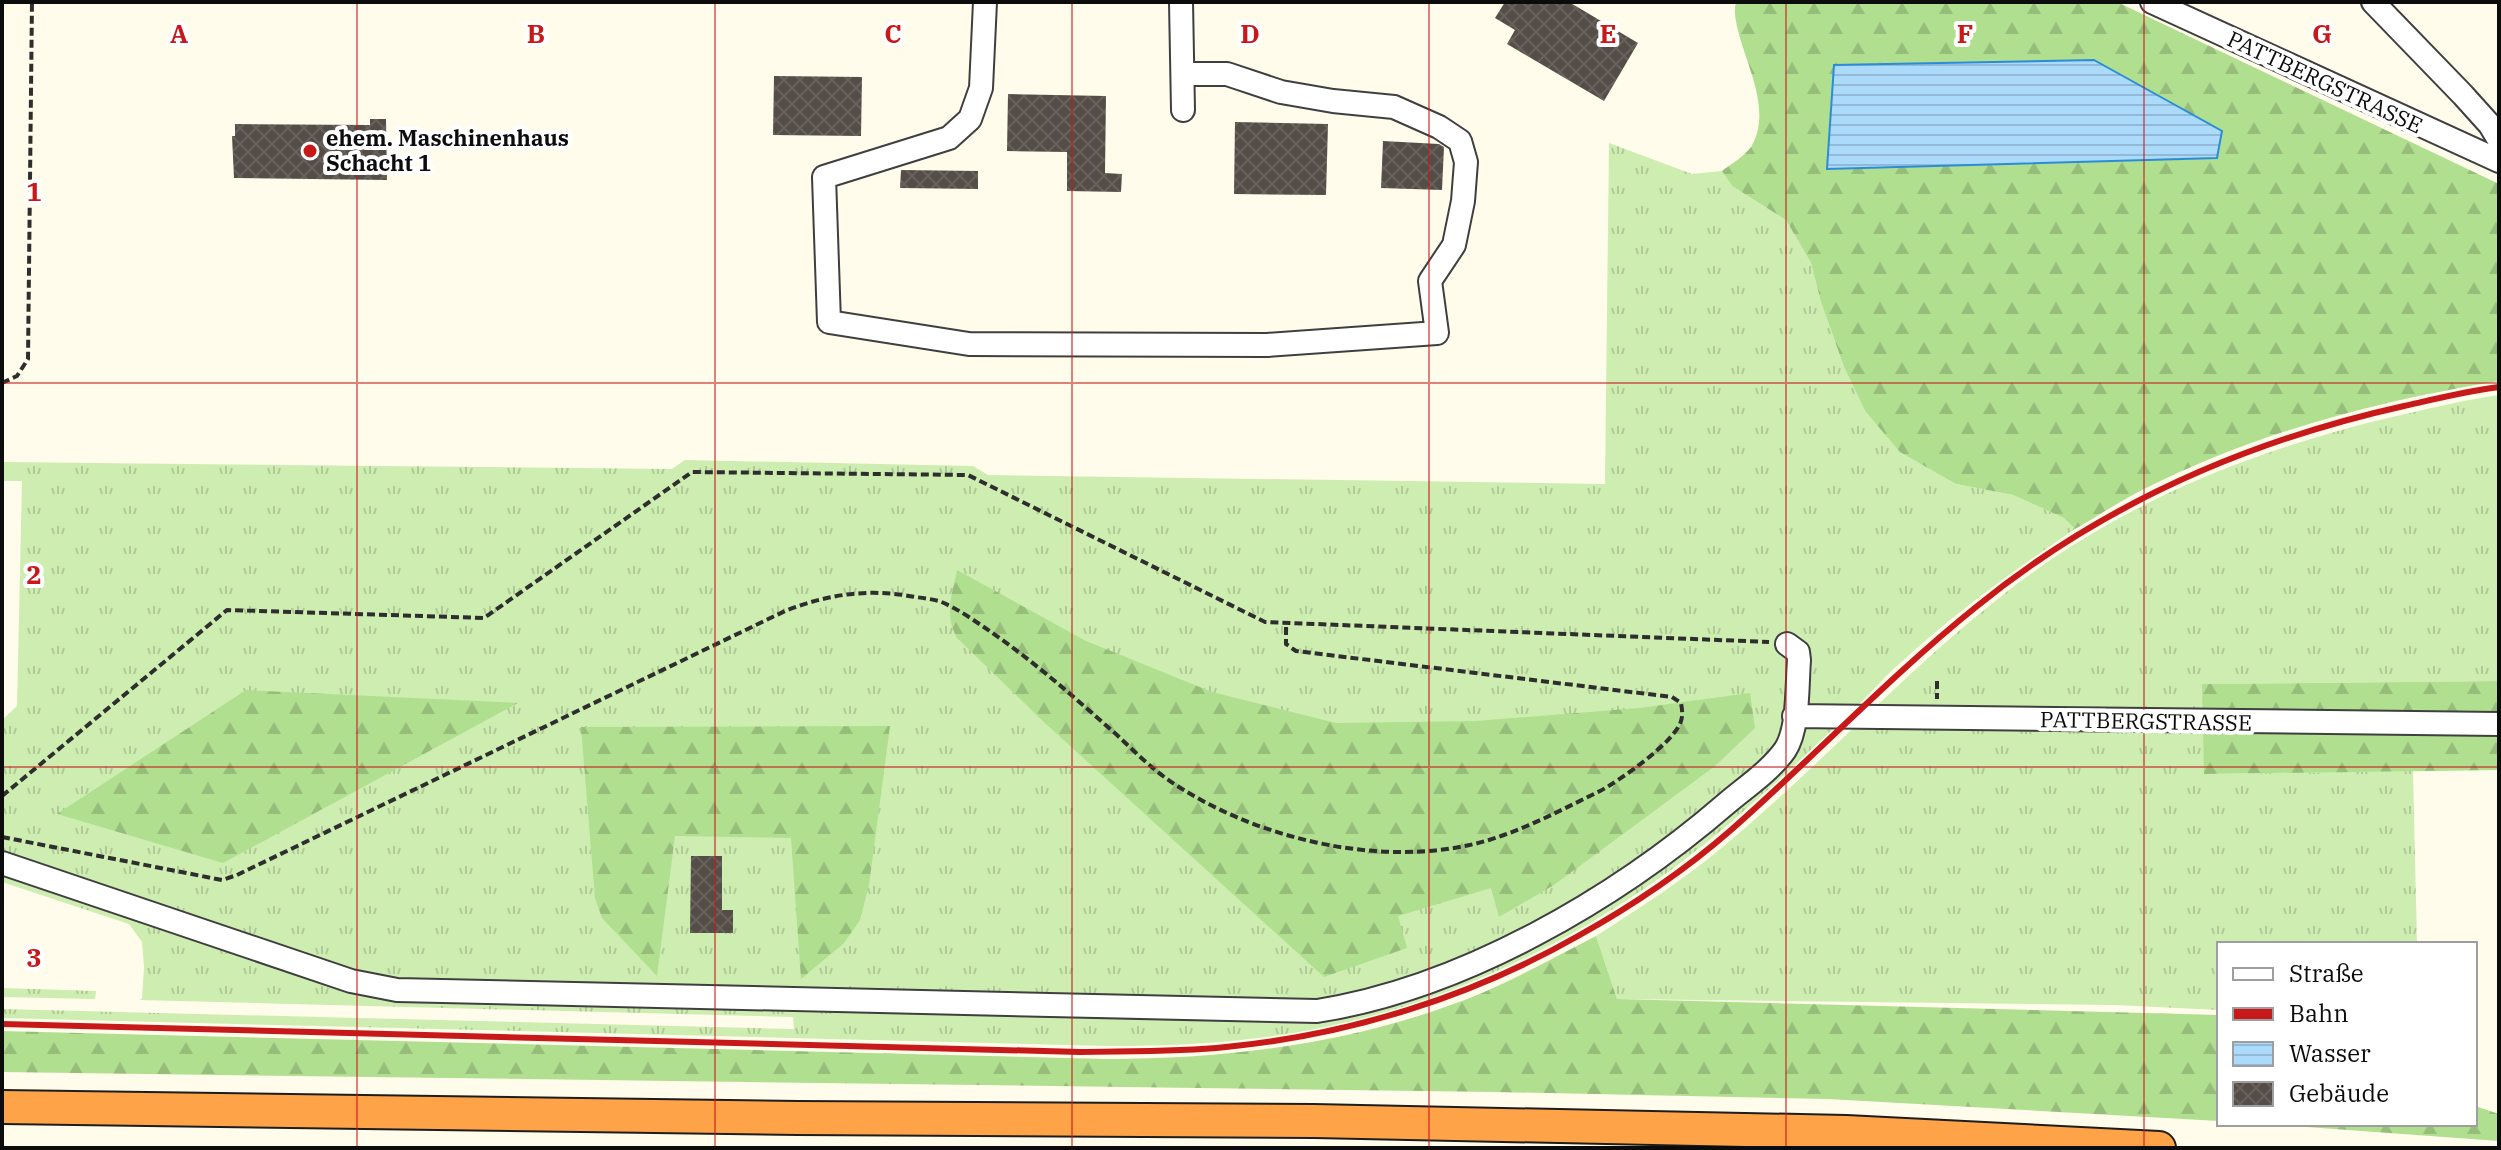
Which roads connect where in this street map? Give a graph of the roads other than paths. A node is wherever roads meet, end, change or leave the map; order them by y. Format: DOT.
graph roads {
  1 [pos="985,2"];
  2 [pos="1181,2"];
  3 [pos="2152,2"];
  4 [pos="2373,2"];
  5 [pos="1183,74"];
  6 [pos="1183,110"];
  7 [pos="2499,140"];
  8 [pos="2499,161"];
  9 [pos="1787,644"];
  10 [pos="1794,716"];
  11 [pos="2499,724"];
  12 [pos="2,863"];
  13 [pos="2,1107"];
  14 [pos="2159,1148"];
  1 -- 5 [label="street"];
  2 -- 5 [label="street"];
  3 -- 8 [label="street, PATTBERGSTRASSE"];
  4 -- 7 [label="street"];
  5 -- 6 [label="street"];
  9 -- 10 [label="street"];
  10 -- 11 [label="street, PATTBERGSTRASSE"];
  10 -- 12 [label="street"];
  13 -- 14 [label="highway"];
}
